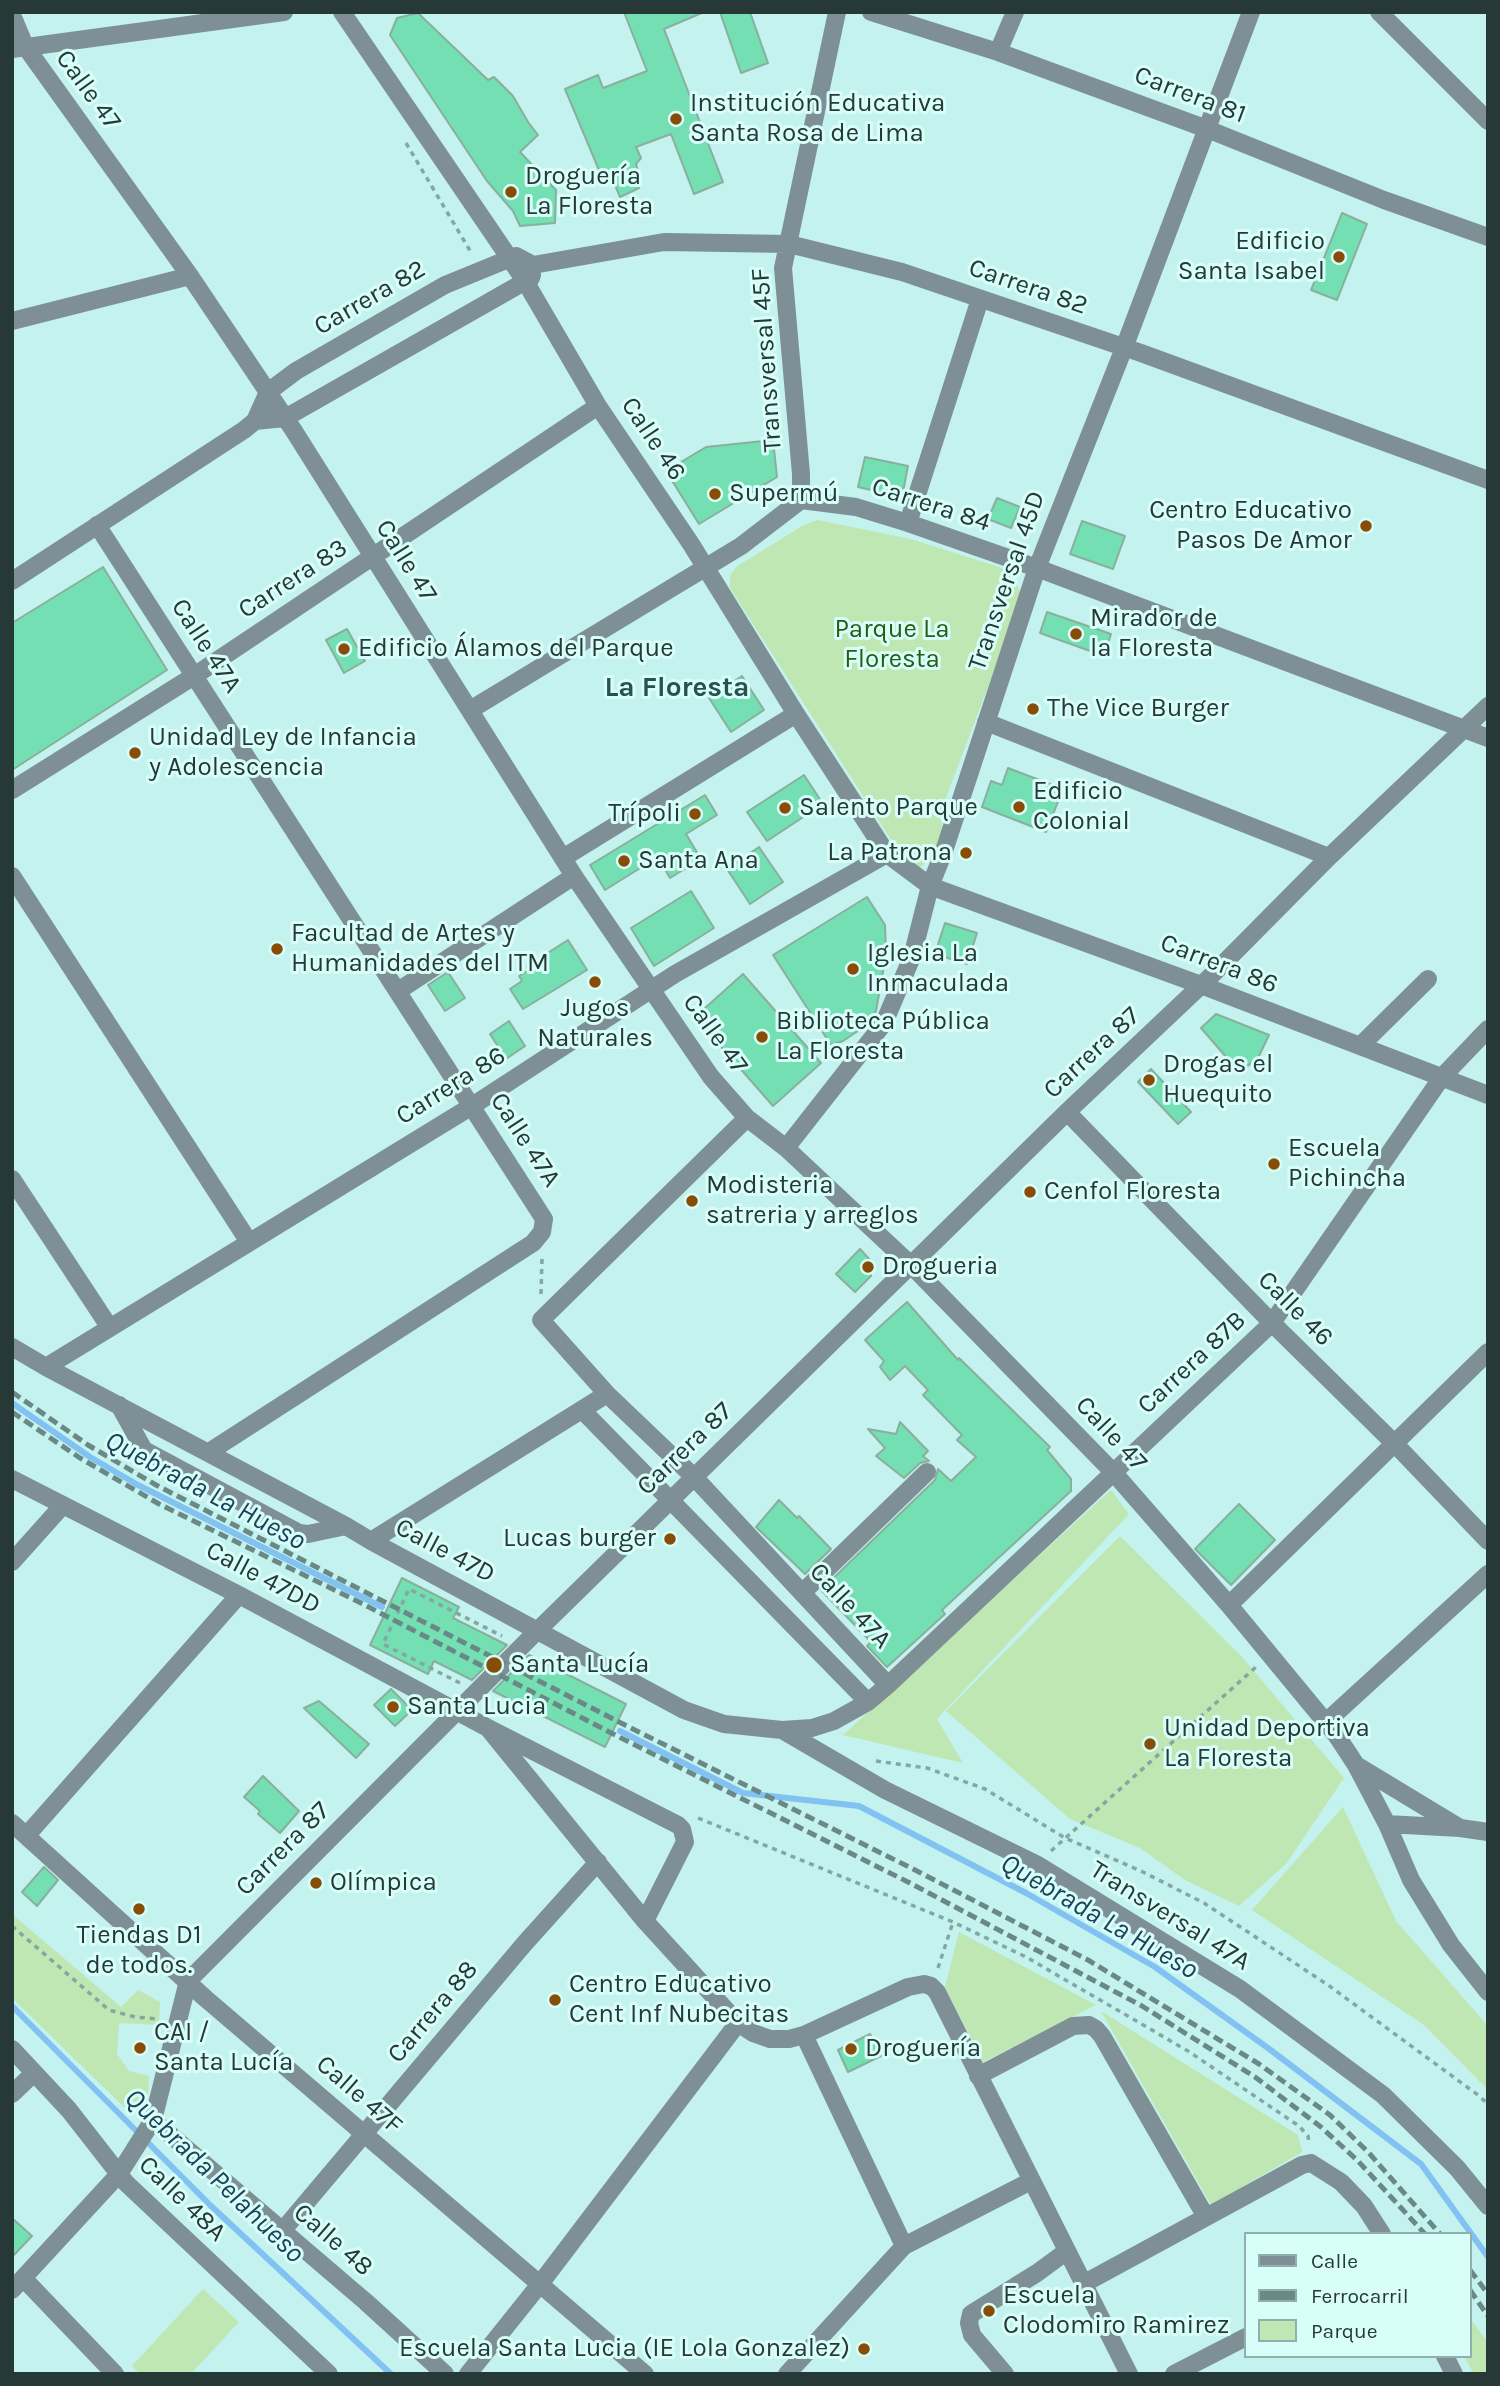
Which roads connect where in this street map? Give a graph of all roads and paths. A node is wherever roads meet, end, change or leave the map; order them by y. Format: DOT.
graph roads {
  1 [pos="284,12"];
  2 [pos="342,12"];
  3 [pos="836,12"];
  4 [pos="871,12"];
  5 [pos="1015,12"];
  6 [pos="1251,12"];
  7 [pos="1379,12"];
  8 [pos="12,15"];
  9 [pos="19,48"];
  10 [pos="998,52"];
  11 [pos="1488,121"];
  12 [pos="1208,129"];
  13 [pos="1488,237"];
  14 [pos="789,244"];
  15 [pos="510,259"];
  16 [pos="529,273"];
  17 [pos="190,276"];
  18 [pos="980,299"];
  19 [pos="12,321"];
  20 [pos="1124,348"];
  21 [pos="268,392"];
  22 [pos="598,406"];
  23 [pos="285,418"];
  24 [pos="255,421"];
  25 [pos="1488,480"];
  26 [pos="801,500"];
  27 [pos="908,523"];
  28 [pos="97,525"];
  29 [pos="373,558"];
  30 [pos="706,567"];
  31 [pos="1037,568"];
  32 [pos="12,581"];
  33 [pos="194,676"];
  34 [pos="1488,706"];
  35 [pos="470,710"];
  36 [pos="796,714"];
  37 [pos="986,722"];
  38 [pos="1465,729"];
  39 [pos="1488,738"];
  40 [pos="12,790"];
  41 [pos="887,854"];
  42 [pos="1329,857"];
  43 [pos="564,858"];
  44 [pos="12,876"];
  45 [pos="575,876"];
  46 [pos="930,886"];
  47 [pos="1428,979"];
  48 [pos="1201,985"];
  49 [pos="650,990"];
  50 [pos="398,991"];
  51 [pos="1488,1029"];
  52 [pos="1360,1046"];
  53 [pos="1442,1077"];
  54 [pos="1488,1095"];
  55 [pos="472,1106"];
  56 [pos="1067,1112"];
  57 [pos="747,1118"];
  58 [pos="786,1148"];
  59 [pos="12,1179"];
  60 [pos="543,1226"];
  61 [pos="249,1242"];
  62 [pos="911,1265"];
  63 [pos="541,1320"];
  64 [pos="1272,1323"];
  65 [pos="110,1328"];
  66 [pos="12,1347"];
  67 [pos="1488,1352"];
  68 [pos="46,1367"];
  69 [pos="607,1394"];
  70 [pos="120,1405"];
  71 [pos="582,1410"];
  72 [pos="1395,1444"];
  73 [pos="209,1452"];
  74 [pos="927,1472"];
  75 [pos="1114,1473"];
  76 [pos="694,1477"];
  77 [pos="12,1479"];
  78 [pos="672,1499"];
  79 [pos="63,1505"];
  80 [pos="346,1526"];
  81 [pos="371,1541"];
  82 [pos="1488,1541"];
  83 [pos="12,1562"];
  84 [pos="1488,1574"];
  85 [pos="802,1593"];
  86 [pos="239,1595"];
  87 [pos="1229,1605"];
  88 [pos="537,1631"];
  89 [pos="512,1641"];
  90 [pos="1270,1654"];
  91 [pos="888,1685"];
  92 [pos="478,1691"];
  93 [pos="868,1702"];
  94 [pos="459,1711"];
  95 [pos="1326,1722"];
  96 [pos="488,1728"];
  97 [pos="782,1730"];
  98 [pos="873,1760"];
  99 [pos="1356,1765"];
  100 [pos="12,1823"];
  101 [pos="1387,1824"];
  102 [pos="1460,1828"];
  103 [pos="682,1829"];
  104 [pos="1488,1832"];
  105 [pos="27,1835"];
  106 [pos="1065,1838"];
  107 [pos="598,1862"];
  108 [pos="1036,1864"];
  109 [pos="645,1921"];
  110 [pos="953,1922"];
  111 [pos="12,1926"];
  112 [pos="188,1981"];
  113 [pos="931,1986"];
  114 [pos="1488,1992"];
  115 [pos="168,2021"];
  116 [pos="738,2022"];
  117 [pos="804,2035"];
  118 [pos="12,2049"];
  119 [pos="34,2073"];
  120 [pos="978,2076"];
  121 [pos="12,2094"];
  122 [pos="1488,2105"];
  123 [pos="150,2125"];
  124 [pos="364,2134"];
  125 [pos="1306,2164"];
  126 [pos="119,2174"];
  127 [pos="1031,2181"];
  128 [pos="1488,2206"];
  129 [pos="1206,2217"];
  130 [pos="282,2230"];
  131 [pos="1381,2232"];
  132 [pos="904,2246"];
  133 [pos="1067,2251"];
  134 [pos="540,2284"];
  135 [pos="1083,2284"];
  136 [pos="18,2285"];
  137 [pos="1244,2338"];
  138 [pos="1446,2358"];
  139 [pos="115,2374"];
  140 [pos="329,2374"];
  141 [pos="445,2374"];
  142 [pos="468,2374"];
  143 [pos="645,2374"];
  144 [pos="787,2374"];
  145 [pos="1005,2374"];
  146 [pos="1129,2374"];
  147 [pos="1174,2374"];
  148 [pos="1454,2374"];
  1 -- 9 [label="street"];
  2 -- 15 [label="street"];
  3 -- 14 [label="street, Transversal 45F"];
  4 -- 10 [label="street, Carrera 81"];
  5 -- 10 [label="street"];
  6 -- 12 [label="street, Transversal 45D"];
  7 -- 11 [label="street"];
  8 -- 9 [label="street, Calle 47"];
  9 -- 17 [label="street, Calle 47"];
  10 -- 12 [label="street, Carrera 81"];
  12 -- 13 [label="street, Carrera 81"];
  12 -- 20 [label="street, Transversal 45D"];
  14 -- 16 [label="street, Carrera 82"];
  14 -- 18 [label="street, Carrera 82"];
  14 -- 26 [label="street, Transversal 45F"];
  15 -- 16 [label="street, Carrera 82"];
  15 -- 21 [label="street, Carrera 82"];
  16 -- 22 [label="street, Calle 46"];
  16 -- 23 [label="street, Carrera 82"];
  17 -- 19 [label="street"];
  17 -- 21 [label="street, Calle 47"];
  18 -- 20 [label="street, Carrera 82"];
  18 -- 27 [label="street"];
  20 -- 25 [label="street, Carrera 82"];
  20 -- 31 [label="street, Transversal 45D"];
  21 -- 23 [label="street, Calle 47"];
  21 -- 24 [label="street, Carrera 82"];
  22 -- 29 [label="street, Carrera 83"];
  22 -- 30 [label="street, Calle 46"];
  23 -- 24 [label="street, Carrera 82"];
  23 -- 29 [label="street, Calle 47"];
  24 -- 28 [label="street, Carrera 82"];
  26 -- 27 [label="street, Carrera 84"];
  26 -- 30 [label="street"];
  27 -- 31 [label="street, Carrera 84"];
  28 -- 32 [label="street, Carrera 82"];
  28 -- 33 [label="street, Calle 47A"];
  29 -- 33 [label="street, Carrera 83"];
  29 -- 35 [label="street, Calle 47"];
  30 -- 35 [label="street"];
  30 -- 36 [label="street, Calle 46"];
  31 -- 37 [label="street, Transversal 45D"];
  31 -- 38 [label="street, Carrera 84"];
  33 -- 40 [label="street, Carrera 83"];
  33 -- 50 [label="street, Calle 47A"];
  34 -- 38 [label="street, Carrera 87"];
  35 -- 43 [label="street, Calle 47"];
  36 -- 41 [label="street, Calle 46"];
  36 -- 43 [label="street"];
  37 -- 42 [label="street"];
  37 -- 46 [label="street, Transversal 45D"];
  38 -- 39 [label="street, Carrera 84"];
  38 -- 42 [label="street, Carrera 87"];
  41 -- 46 [label="street, Calle 46"];
  41 -- 49 [label="street, Carrera 86"];
  42 -- 48 [label="street, Carrera 87"];
  43 -- 45 [label="street, Calle 47"];
  44 -- 61 [label="street"];
  45 -- 49 [label="street, Calle 47"];
  45 -- 50 [label="street"];
  46 -- 48 [label="street, Carrera 86"];
  46 -- 58 [label="street, Transversal 45D"];
  47 -- 52 [label="street"];
  48 -- 52 [label="street, Carrera 86"];
  48 -- 56 [label="street, Carrera 87"];
  49 -- 55 [label="street, Carrera 86"];
  49 -- 57 [label="street, Calle 47"];
  50 -- 55 [label="street, Calle 47A"];
  51 -- 53 [label="street, Carrera 87B"];
  52 -- 53 [label="street, Carrera 86"];
  53 -- 54 [label="street, Carrera 86"];
  53 -- 64 [label="street, Carrera 87B"];
  55 -- 60 [label="street, Calle 47A"];
  55 -- 61 [label="street, Carrera 86"];
  56 -- 62 [label="street, Carrera 87"];
  56 -- 64 [label="street, Calle 46"];
  57 -- 58 [label="street, Calle 47"];
  57 -- 63 [label="street"];
  58 -- 62 [label="street, Calle 47"];
  59 -- 65 [label="street"];
  60 -- 63 [label="path"];
  60 -- 73 [label="street"];
  61 -- 65 [label="street, Carrera 86"];
  62 -- 75 [label="street, Calle 47"];
  62 -- 76 [label="street, Carrera 87"];
  63 -- 69 [label="street, Calle 47A"];
  64 -- 72 [label="street, Calle 46"];
  64 -- 75 [label="street, Carrera 87B"];
  65 -- 68 [label="street, Carrera 86"];
  66 -- 68 [label="street, Calle 47D"];
  67 -- 72 [label="street"];
  68 -- 70 [label="street, Calle 47D"];
  69 -- 71 [label="street"];
  69 -- 76 [label="street, Calle 47A"];
  70 -- 73 [label="street, Calle 47D"];
  70 -- 80 [label="street"];
  71 -- 78 [label="street, Calle 47A"];
  71 -- 81 [label="street"];
  72 -- 82 [label="street, Calle 46"];
  72 -- 87 [label="street"];
  73 -- 80 [label="street, Calle 47D"];
  74 -- 85 [label="street"];
  75 -- 87 [label="street, Calle 47"];
  75 -- 91 [label="street, Carrera 87B"];
  76 -- 78 [label="street, Carrera 87"];
  76 -- 85 [label="street, Calle 47A"];
  77 -- 79 [label="street, Calle 47DD"];
  78 -- 88 [label="street, Carrera 87"];
  78 -- 93 [label="street, Calle 47A"];
  79 -- 83 [label="street"];
  79 -- 86 [label="street, Calle 47DD"];
  80 -- 81 [label="street, Calle 47D"];
  81 -- 88 [label="street, Calle 47D"];
  84 -- 95 [label="street"];
  85 -- 91 [label="street, Calle 47A"];
  86 -- 94 [label="street, Calle 47DD"];
  86 -- 105 [label="street"];
  87 -- 90 [label="street, Calle 47"];
  88 -- 92 [label="street, Carrera 87"];
  88 -- 97 [label="street, Calle 47D"];
  89 -- 92 [label="path"];
  90 -- 95 [label="street, Calle 47"];
  90 -- 106 [label="path"];
  91 -- 93 [label="street, Carrera 87B"];
  92 -- 94 [label="street, Carrera 87"];
  93 -- 97 [label="street, Calle 47D"];
  94 -- 96 [label="street, Calle 47DD"];
  94 -- 112 [label="street, Carrera 87"];
  95 -- 99 [label="street, Calle 47"];
  96 -- 103 [label="street, Calle 47DD"];
  96 -- 107 [label="street, Calle 47DD"];
  97 -- 108 [label="street, Transversal 47A"];
  98 -- 106 [label="path"];
  99 -- 101 [label="street, Calle 47"];
  99 -- 102 [label="street"];
  100 -- 105 [label="street, Calle 47F"];
  101 -- 102 [label="street"];
  101 -- 114 [label="street, Calle 47"];
  102 -- 104 [label="street"];
  103 -- 109 [label="street"];
  103 -- 110 [label="path"];
  105 -- 112 [label="street, Calle 47F"];
  106 -- 108 [label="path"];
  106 -- 122 [label="path"];
  107 -- 109 [label="street, Calle 47DD"];
  107 -- 124 [label="street, Carrera 88"];
  108 -- 128 [label="street, Transversal 47A"];
  109 -- 116 [label="street, Calle 47DD"];
  110 -- 113 [label="path"];
  110 -- 125 [label="path"];
  111 -- 115 [label="path"];
  112 -- 123 [label="street"];
  112 -- 124 [label="street, Calle 47F"];
  113 -- 117 [label="street, Calle 47DD"];
  113 -- 120 [label="street"];
  116 -- 117 [label="street, Calle 47DD"];
  116 -- 134 [label="street"];
  117 -- 132 [label="street"];
  118 -- 119 [label="street, Calle 48A"];
  119 -- 121 [label="street"];
  119 -- 126 [label="street, Calle 48A"];
  120 -- 127 [label="street"];
  120 -- 129 [label="street"];
  123 -- 126 [label="street"];
  123 -- 130 [label="street, Calle 48"];
  124 -- 130 [label="street, Carrera 88"];
  124 -- 134 [label="street, Calle 47F"];
  125 -- 129 [label="street"];
  125 -- 131 [label="street"];
  126 -- 136 [label="street"];
  126 -- 140 [label="street, Calle 48A"];
  127 -- 132 [label="street"];
  127 -- 133 [label="street"];
  129 -- 135 [label="street"];
  130 -- 141 [label="street, Calle 48"];
  132 -- 144 [label="street"];
  133 -- 135 [label="street"];
  133 -- 145 [label="street"];
  134 -- 142 [label="street"];
  134 -- 143 [label="street, Calle 47F"];
  135 -- 146 [label="street"];
  136 -- 139 [label="street"];
  137 -- 147 [label="street"];
  138 -- 148 [label="street"];
}
